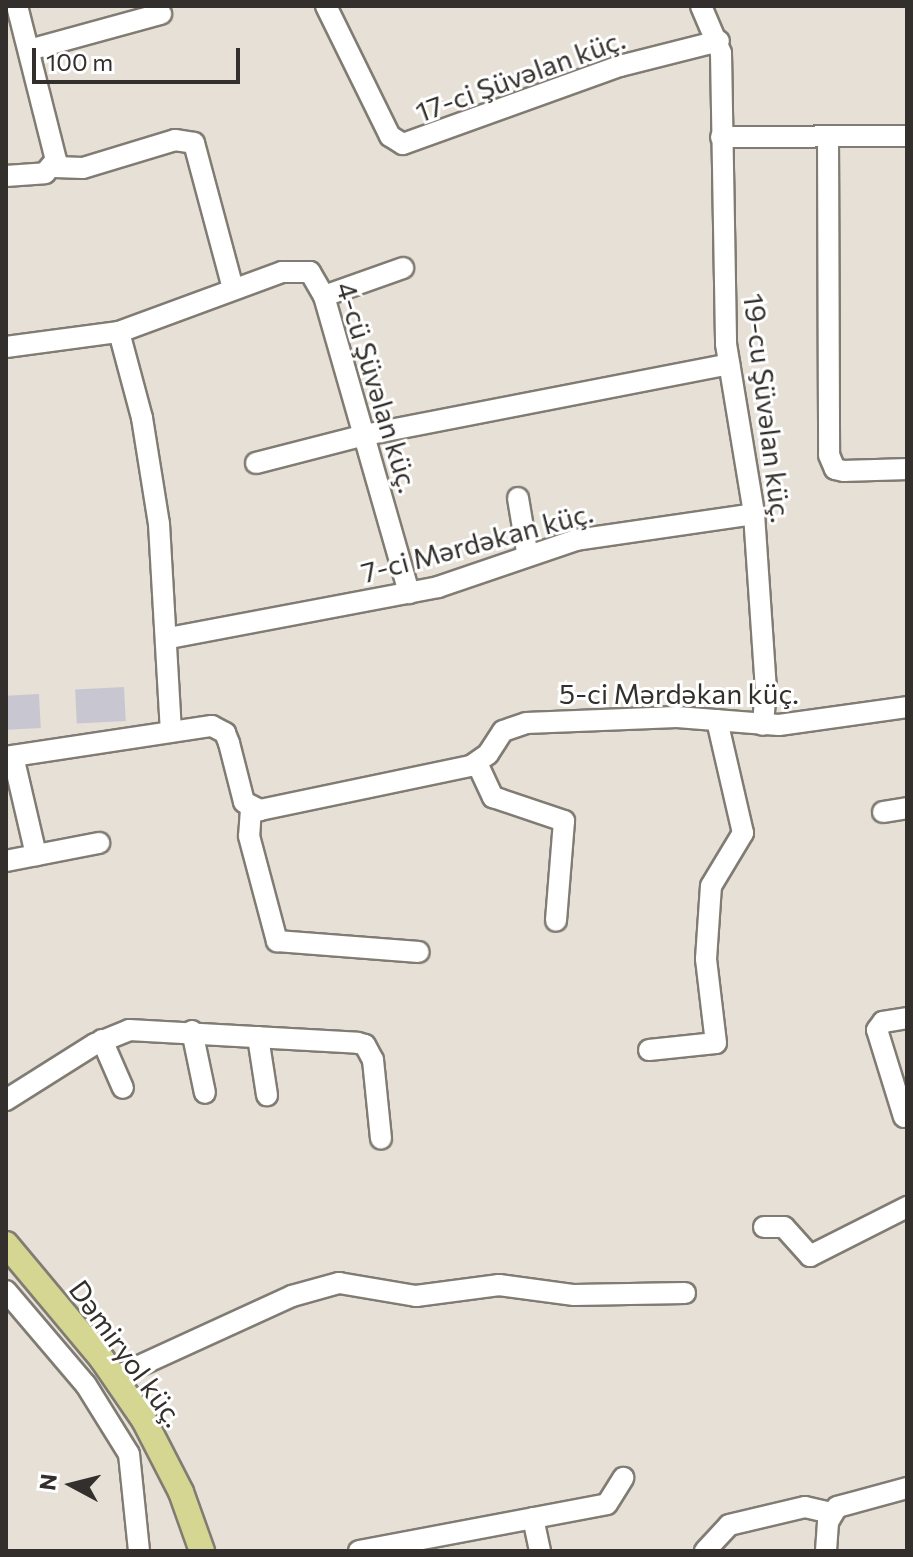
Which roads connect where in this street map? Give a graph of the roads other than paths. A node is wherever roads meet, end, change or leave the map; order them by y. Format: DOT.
graph roads {
  1 [pos="17,6"];
  2 [pos="326,6"];
  3 [pos="701,6"];
  4 [pos="161,14"];
  5 [pos="719,41"];
  6 [pos="29,50"];
  7 [pos="907,136"];
  8 [pos="721,137"];
  9 [pos="828,137"];
  10 [pos="55,167"];
  11 [pos="6,176"];
  12 [pos="403,268"];
  13 [pos="233,289"];
  14 [pos="324,296"];
  15 [pos="119,332"];
  16 [pos="6,347"];
  17 [pos="729,364"];
  18 [pos="365,435"];
  19 [pos="256,463"];
  20 [pos="907,469"];
  21 [pos="518,498"];
  22 [pos="754,514"];
  23 [pos="527,552"];
  24 [pos="409,593"];
  25 [pos="169,638"];
  26 [pos="907,707"];
  27 [pos="717,720"];
  28 [pos="763,725"];
  29 [pos="171,730"];
  30 [pos="10,756"];
  31 [pos="477,763"];
  32 [pos="907,808"];
  33 [pos="251,809"];
  34 [pos="883,812"];
  35 [pos="99,843"];
  36 [pos="36,855"];
  37 [pos="6,861"];
  38 [pos="556,921"];
  39 [pos="419,952"];
  40 [pos="907,1018"];
  41 [pos="192,1031"];
  42 [pos="258,1037"];
  43 [pos="102,1040"];
  44 [pos="649,1050"];
  45 [pos="123,1088"];
  46 [pos="205,1093"];
  47 [pos="267,1095"];
  48 [pos="6,1100"];
  49 [pos="904,1117"];
  50 [pos="381,1139"];
  51 [pos="907,1207"];
  52 [pos="764,1227"];
  53 [pos="6,1244"];
  54 [pos="6,1256"];
  55 [pos="6,1291"];
  56 [pos="685,1293"];
  57 [pos="115,1377"];
  58 [pos="623,1478"];
  59 [pos="907,1488"];
  60 [pos="832,1513"];
  61 [pos="533,1518"];
  62 [pos="139,1551"];
  63 [pos="194,1551"];
  64 [pos="202,1551"];
  65 [pos="359,1551"];
  66 [pos="540,1551"];
  67 [pos="705,1551"];
  68 [pos="826,1551"];
  1 -- 6 [label="street"];
  2 -- 5 [label="street, 17-ci Şüvəlan küç."];
  3 -- 5 [label="street, 19-cu Şüvəlan küç."];
  4 -- 6 [label="street"];
  5 -- 8 [label="street, 19-cu Şüvəlan küç."];
  6 -- 10 [label="street"];
  7 -- 9 [label="street"];
  8 -- 9 [label="street"];
  8 -- 17 [label="street, 19-cu Şüvəlan küç."];
  9 -- 20 [label="street"];
  10 -- 11 [label="street"];
  10 -- 13 [label="street"];
  12 -- 14 [label="street"];
  13 -- 14 [label="street, 4-cü Şüvəlan küç."];
  13 -- 15 [label="street, 4-cü Şüvəlan küç."];
  14 -- 18 [label="street, 4-cü Şüvəlan küç."];
  15 -- 16 [label="street, 4-cü Şüvəlan küç."];
  15 -- 25 [label="street"];
  17 -- 18 [label="street"];
  17 -- 22 [label="street, 19-cu Şüvəlan küç."];
  18 -- 19 [label="street"];
  18 -- 24 [label="street, 4-cü Şüvəlan küç."];
  21 -- 23 [label="street"];
  22 -- 23 [label="street, 7-ci Mərdəkan küç."];
  22 -- 28 [label="street, 19-cu Şüvəlan küç."];
  23 -- 24 [label="street, 7-ci Mərdəkan küç."];
  24 -- 25 [label="street, 7-ci Mərdəkan küç."];
  25 -- 29 [label="street"];
  26 -- 28 [label="street, 5-ci Mərdəkan küç."];
  27 -- 28 [label="street, 5-ci Mərdəkan küç."];
  27 -- 31 [label="street, 5-ci Mərdəkan küç."];
  27 -- 44 [label="street"];
  29 -- 30 [label="street"];
  29 -- 33 [label="street"];
  30 -- 36 [label="street"];
  31 -- 33 [label="street"];
  31 -- 38 [label="street"];
  32 -- 34 [label="street"];
  33 -- 39 [label="street"];
  35 -- 36 [label="street"];
  36 -- 37 [label="street"];
  40 -- 49 [label="street"];
  41 -- 42 [label="street"];
  41 -- 43 [label="street"];
  41 -- 46 [label="street"];
  42 -- 47 [label="street"];
  42 -- 50 [label="street"];
  43 -- 45 [label="street"];
  43 -- 48 [label="street"];
  51 -- 52 [label="street"];
  53 -- 57 [label="main road, Dəmiryol küç."];
  54 -- 63 [label="main road"];
  55 -- 62 [label="street, Dəmiryol küç."];
  56 -- 57 [label="street"];
  57 -- 64 [label="main road, Dəmiryol küç."];
  58 -- 61 [label="street"];
  59 -- 60 [label="street"];
  60 -- 67 [label="street"];
  60 -- 68 [label="street"];
  61 -- 65 [label="street"];
  61 -- 66 [label="street"];
}
